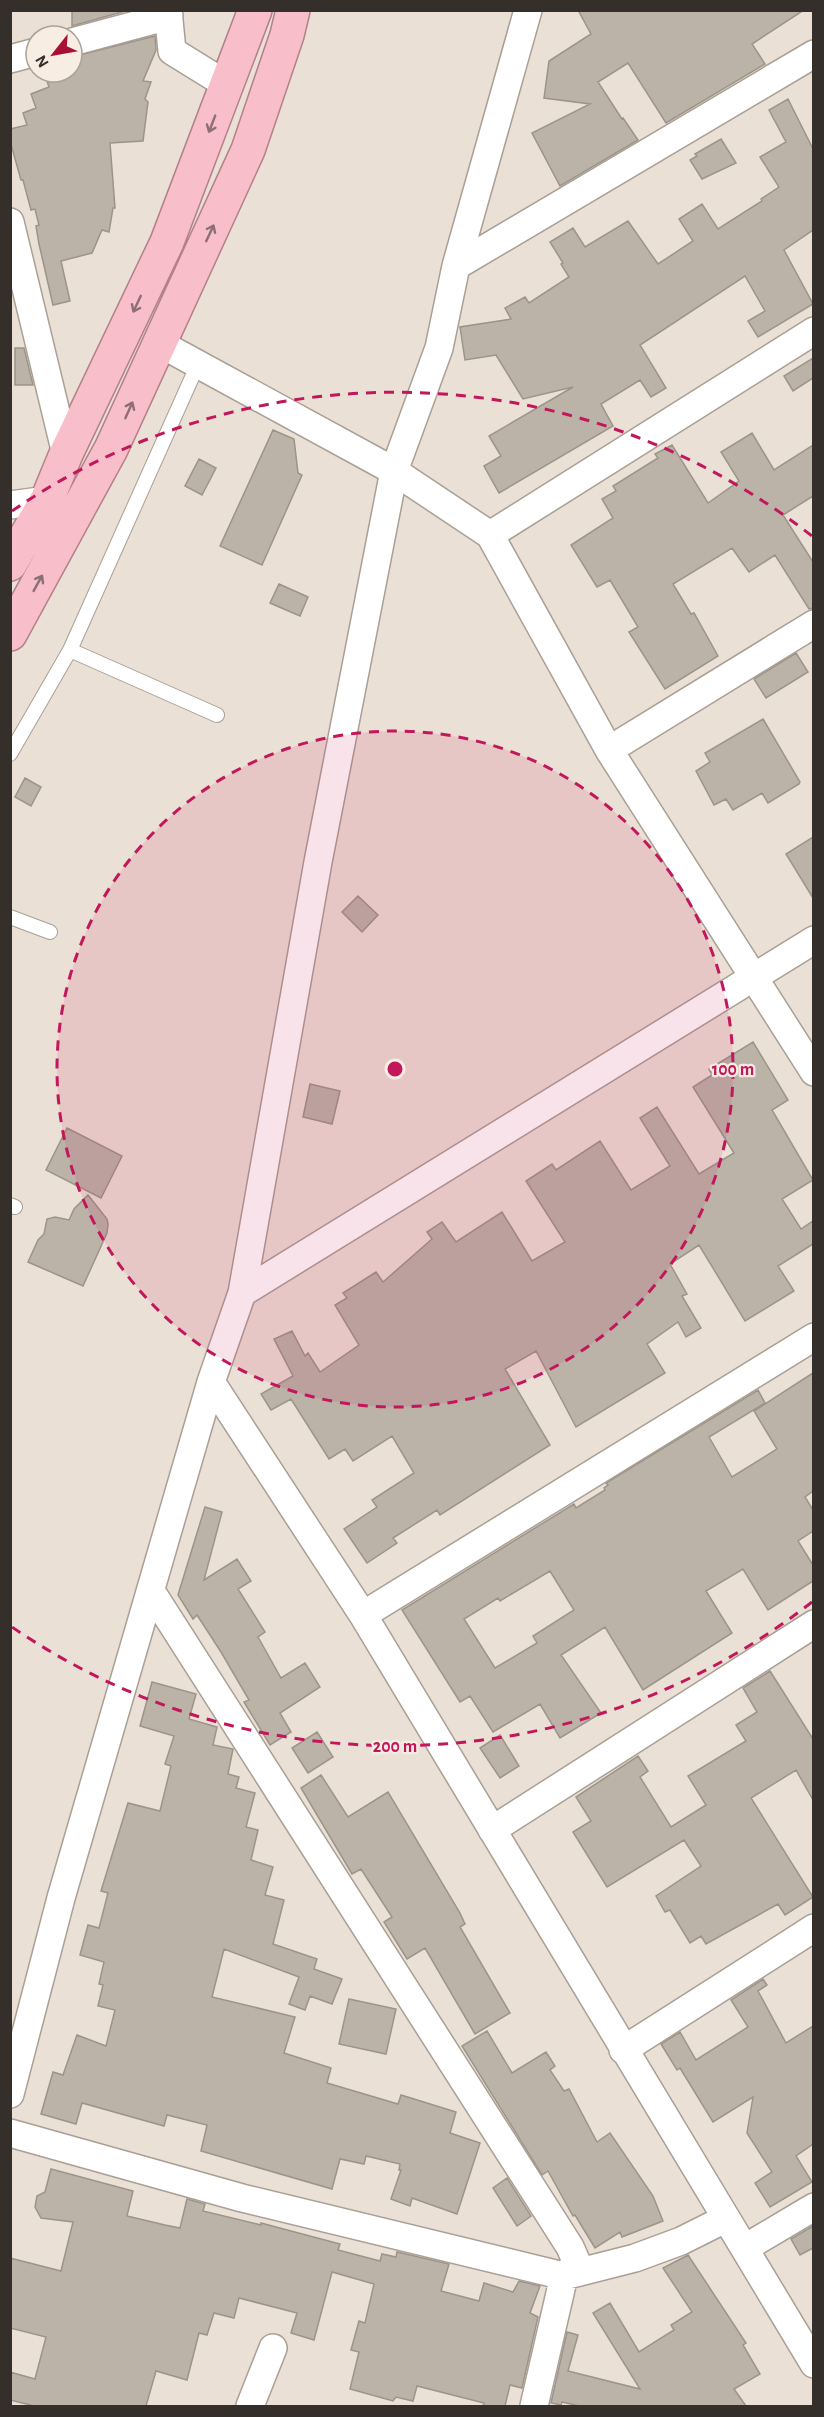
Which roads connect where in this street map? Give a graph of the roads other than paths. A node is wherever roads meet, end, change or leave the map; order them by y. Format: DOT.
graph roads {
  1 [pos="255,10"];
  2 [pos="528,10"];
  3 [pos="168,13"];
  4 [pos="293,18"];
  5 [pos="84,38"];
  6 [pos="813,54"];
  7 [pos="227,85"];
  8 [pos="10,222"];
  9 [pos="456,266"];
  10 [pos="813,331"];
  11 [pos="159,343"];
  12 [pos="198,364"];
  13 [pos="66,454"];
  14 [pos="394,471"];
  15 [pos="47,500"];
  16 [pos="10,505"];
  17 [pos="490,535"];
  18 [pos="10,564"];
  19 [pos="813,624"];
  20 [pos="10,634"];
  21 [pos="69,650"];
  22 [pos="217,715"];
  23 [pos="609,750"];
  24 [pos="10,754"];
  25 [pos="10,916"];
  26 [pos="50,932"];
  27 [pos="813,940"];
  28 [pos="754,978"];
  29 [pos="813,1072"];
  30 [pos="242,1293"];
  31 [pos="813,1337"];
  32 [pos="211,1382"];
  33 [pos="151,1592"];
  34 [pos="363,1615"];
  35 [pos="813,1624"];
  36 [pos="492,1830"];
  37 [pos="813,1928"];
  38 [pos="623,2050"];
  39 [pos="10,2094"];
  40 [pos="10,2133"];
  41 [pos="813,2206"];
  42 [pos="725,2219"];
  43 [pos="745,2248"];
  44 [pos="564,2276"];
  45 [pos="273,2348"];
  46 [pos="813,2364"];
  47 [pos="250,2406"];
  48 [pos="534,2406"];
  1 -- 7 [label="highway"];
  2 -- 9 [label="street"];
  3 -- 5 [label="street"];
  3 -- 7 [label="street"];
  11 -- 4 [label="highway, one-way"];
  6 -- 9 [label="street"];
  7 -- 13 [label="highway, one-way"];
  8 -- 13 [label="street"];
  9 -- 14 [label="street"];
  10 -- 17 [label="street"];
  11 -- 12 [label="street"];
  20 -- 11 [label="highway, one-way"];
  12 -- 14 [label="street"];
  12 -- 21 [label="lane"];
  13 -- 15 [label="highway"];
  14 -- 17 [label="street"];
  14 -- 30 [label="street"];
  15 -- 16 [label="street"];
  15 -- 18 [label="highway"];
  17 -- 23 [label="street"];
  19 -- 23 [label="street"];
  21 -- 22 [label="lane"];
  21 -- 24 [label="lane"];
  23 -- 28 [label="street"];
  25 -- 26 [label="lane"];
  27 -- 28 [label="street"];
  28 -- 29 [label="street"];
  28 -- 30 [label="street"];
  30 -- 32 [label="street"];
  31 -- 34 [label="street"];
  32 -- 33 [label="street"];
  32 -- 34 [label="street"];
  33 -- 39 [label="street"];
  33 -- 44 [label="street"];
  34 -- 36 [label="street"];
  35 -- 36 [label="street"];
  36 -- 38 [label="street"];
  37 -- 38 [label="street"];
  38 -- 42 [label="street"];
  40 -- 44 [label="street"];
  41 -- 43 [label="street"];
  42 -- 43 [label="street"];
  42 -- 44 [label="street"];
  43 -- 46 [label="street"];
  44 -- 48 [label="street"];
  45 -- 47 [label="street"];
}
